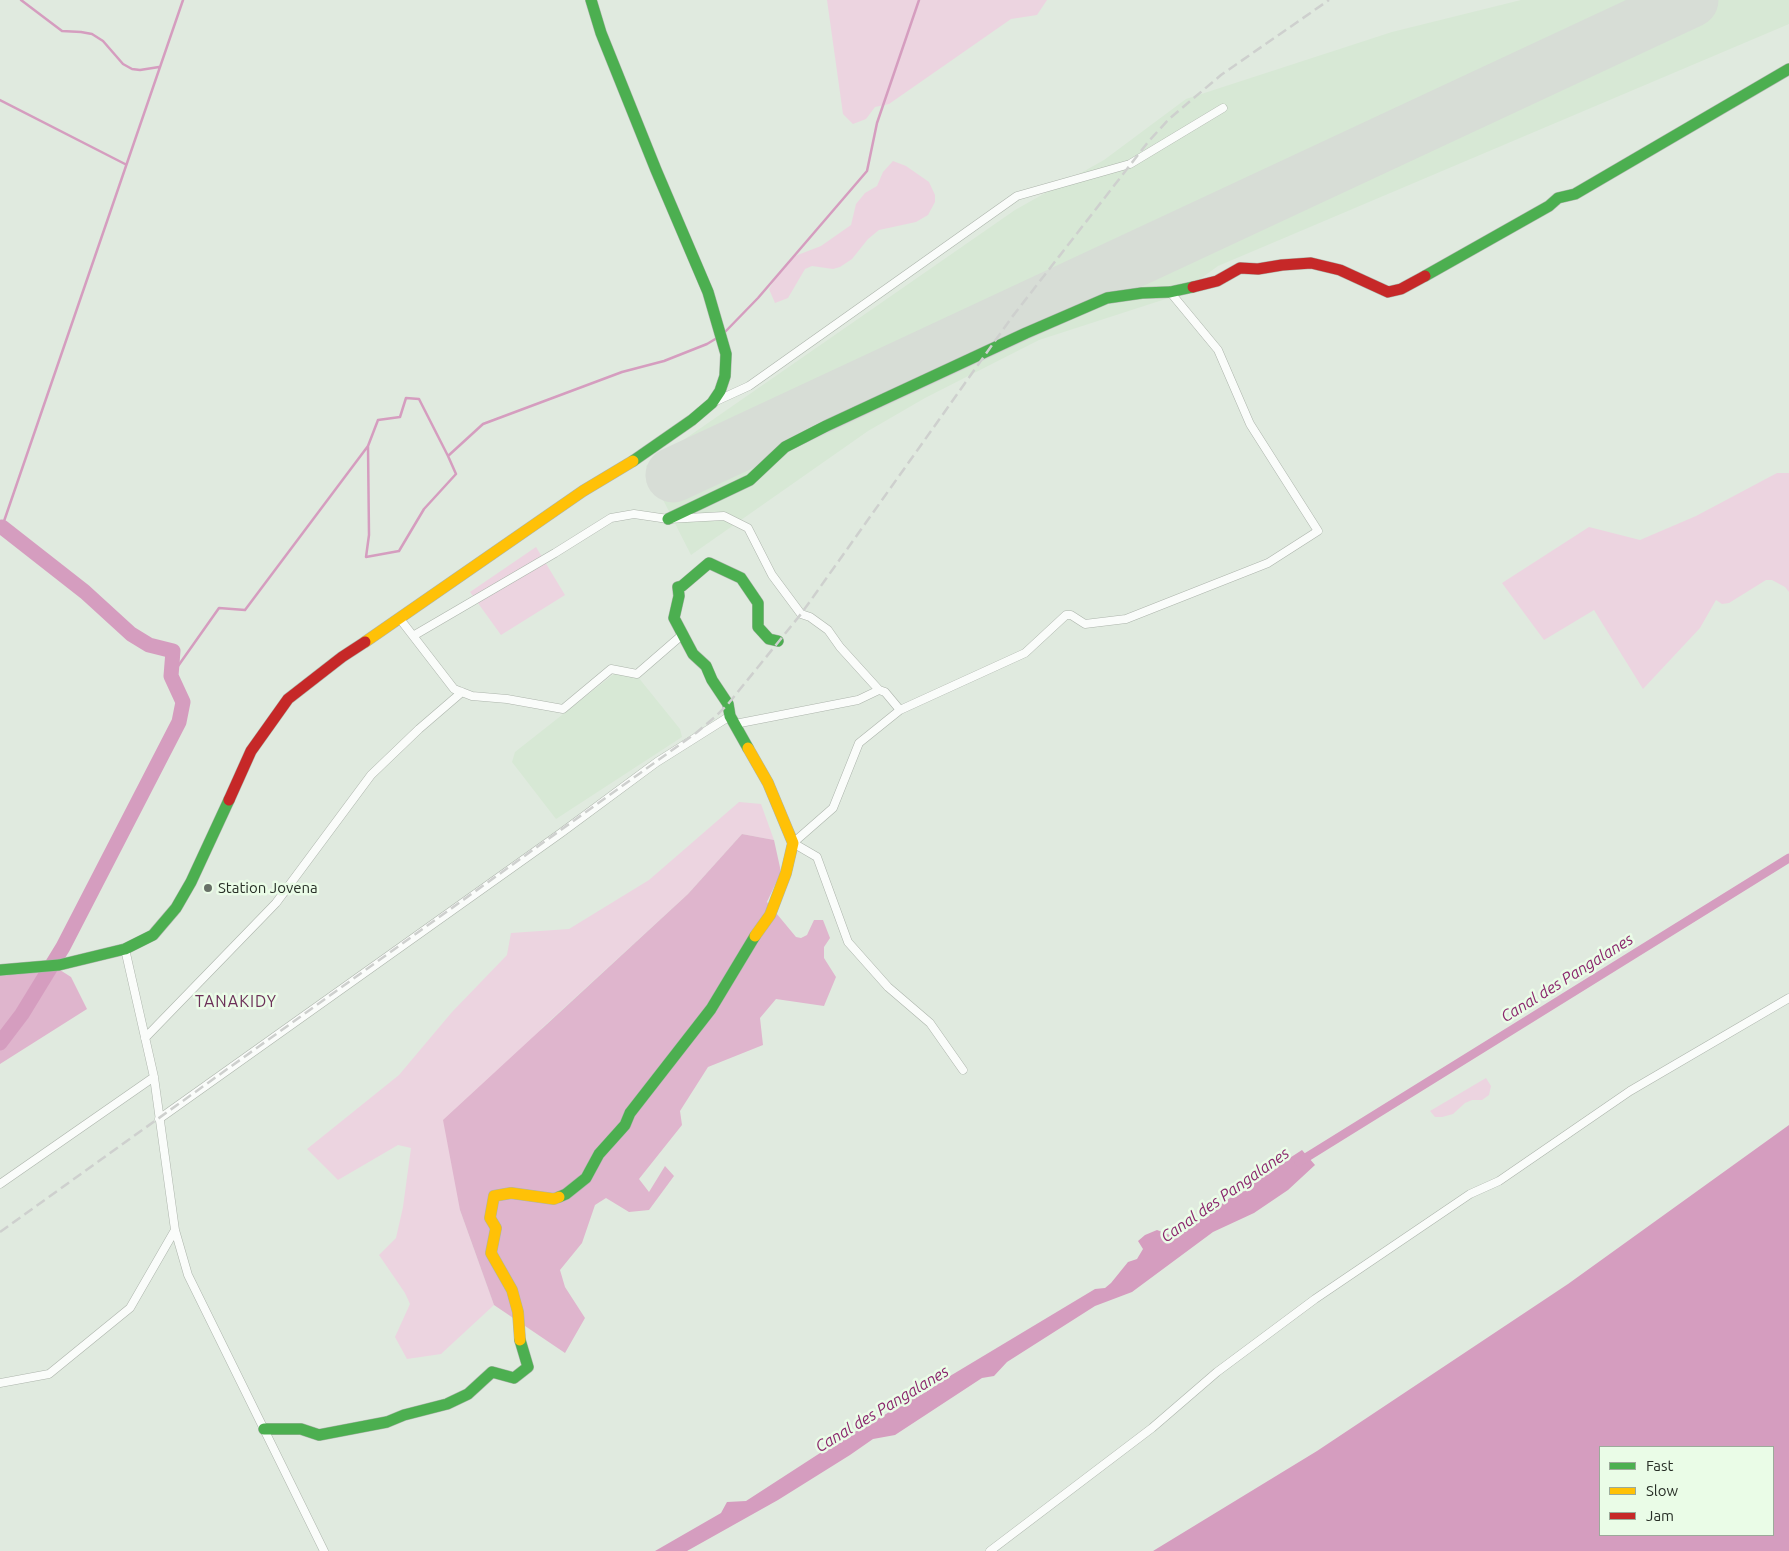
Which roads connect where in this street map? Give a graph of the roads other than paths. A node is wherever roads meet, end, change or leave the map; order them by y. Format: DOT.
graph roads {
  1 [pos="590,0"];
  2 [pos="1789,69"];
  3 [pos="1223,108"];
  4 [pos="1170,292"];
  5 [pos="712,402"];
  6 [pos="668,519"];
  7 [pos="400,619"];
  8 [pos="682,635"];
  9 [pos="413,636"];
  10 [pos="778,641"];
  11 [pos="879,690"];
  12 [pos="462,692"];
  13 [pos="900,710"];
  14 [pos="732,720"];
  15 [pos="793,843"];
  16 [pos="125,949"];
  17 [pos="0,970"];
  18 [pos="1789,998"];
  19 [pos="145,1038"];
  20 [pos="964,1070"];
  21 [pos="154,1078"];
  22 [pos="159,1119"];
  23 [pos="0,1184"];
  24 [pos="176,1230"];
  25 [pos="0,1383"];
  26 [pos="264,1429"];
  27 [pos="324,1551"];
  28 [pos="990,1551"];
  1 -- 5 [label="street"];
  2 -- 4 [label="street"];
  3 -- 5 [label="street"];
  4 -- 6 [label="street"];
  4 -- 13 [label="street"];
  5 -- 7 [label="street"];
  6 -- 9 [label="street"];
  6 -- 11 [label="street"];
  7 -- 9 [label="street"];
  7 -- 16 [label="street"];
  8 -- 10 [label="street"];
  8 -- 12 [label="street"];
  8 -- 14 [label="street"];
  9 -- 12 [label="street"];
  11 -- 13 [label="street"];
  11 -- 14 [label="street"];
  12 -- 19 [label="street"];
  13 -- 15 [label="street"];
  14 -- 15 [label="street"];
  14 -- 22 [label="street"];
  15 -- 20 [label="street"];
  15 -- 26 [label="street"];
  16 -- 17 [label="street"];
  16 -- 19 [label="street"];
  18 -- 28 [label="street"];
  19 -- 21 [label="street"];
  21 -- 22 [label="street"];
  21 -- 23 [label="street"];
  22 -- 24 [label="street"];
  24 -- 25 [label="street"];
  24 -- 26 [label="street"];
  26 -- 27 [label="street"];
}
